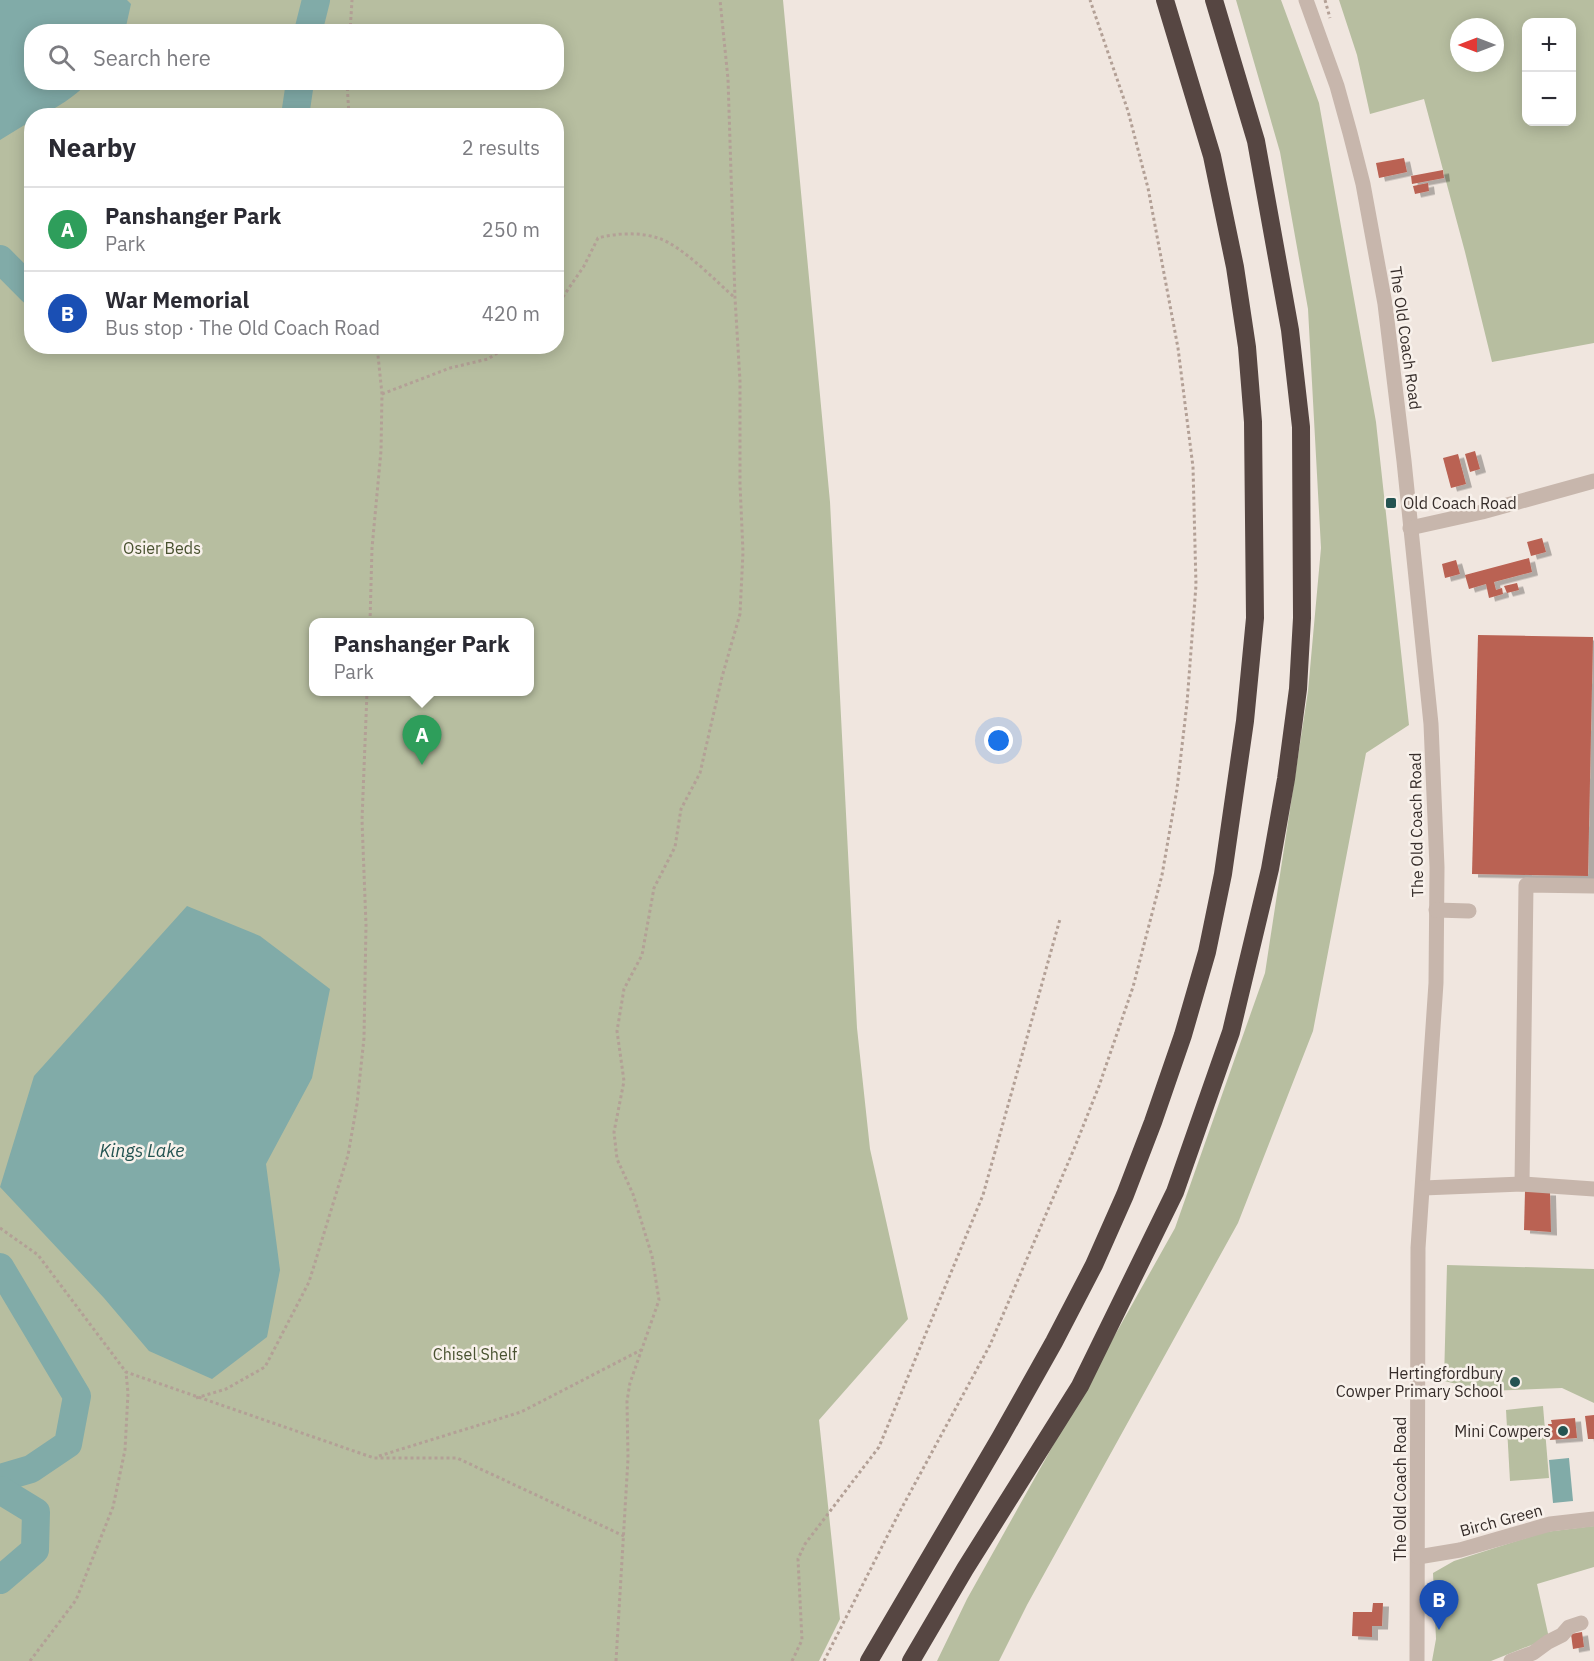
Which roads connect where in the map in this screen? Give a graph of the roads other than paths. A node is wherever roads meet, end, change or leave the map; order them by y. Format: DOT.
graph roads {
  1 [pos="1165,0"];
  2 [pos="1214,0"];
  3 [pos="1306,0"];
  4 [pos="1594,481"];
  5 [pos="1410,528"];
  6 [pos="1594,886"];
  7 [pos="1436,910"];
  8 [pos="1469,911"];
  9 [pos="1522,1184"];
  10 [pos="1423,1188"];
  11 [pos="1594,1189"];
  12 [pos="1594,1519"];
  13 [pos="1418,1557"];
  14 [pos="1581,1623"];
  15 [pos="868,1661"];
  16 [pos="910,1661"];
  17 [pos="1417,1661"];
  18 [pos="1511,1661"];
  1 -- 15 [label="highway"];
  2 -- 16 [label="highway"];
  3 -- 5 [label="street, The Old Coach Road"];
  4 -- 5 [label="street"];
  5 -- 7 [label="street, The Old Coach Road"];
  6 -- 9 [label="street"];
  7 -- 8 [label="street"];
  7 -- 10 [label="street, The Old Coach Road"];
  9 -- 10 [label="street"];
  9 -- 11 [label="street"];
  10 -- 13 [label="street, The Old Coach Road"];
  12 -- 13 [label="street, Birch Green"];
  13 -- 17 [label="street, The Old Coach Road"];
  14 -- 18 [label="street"];
}
